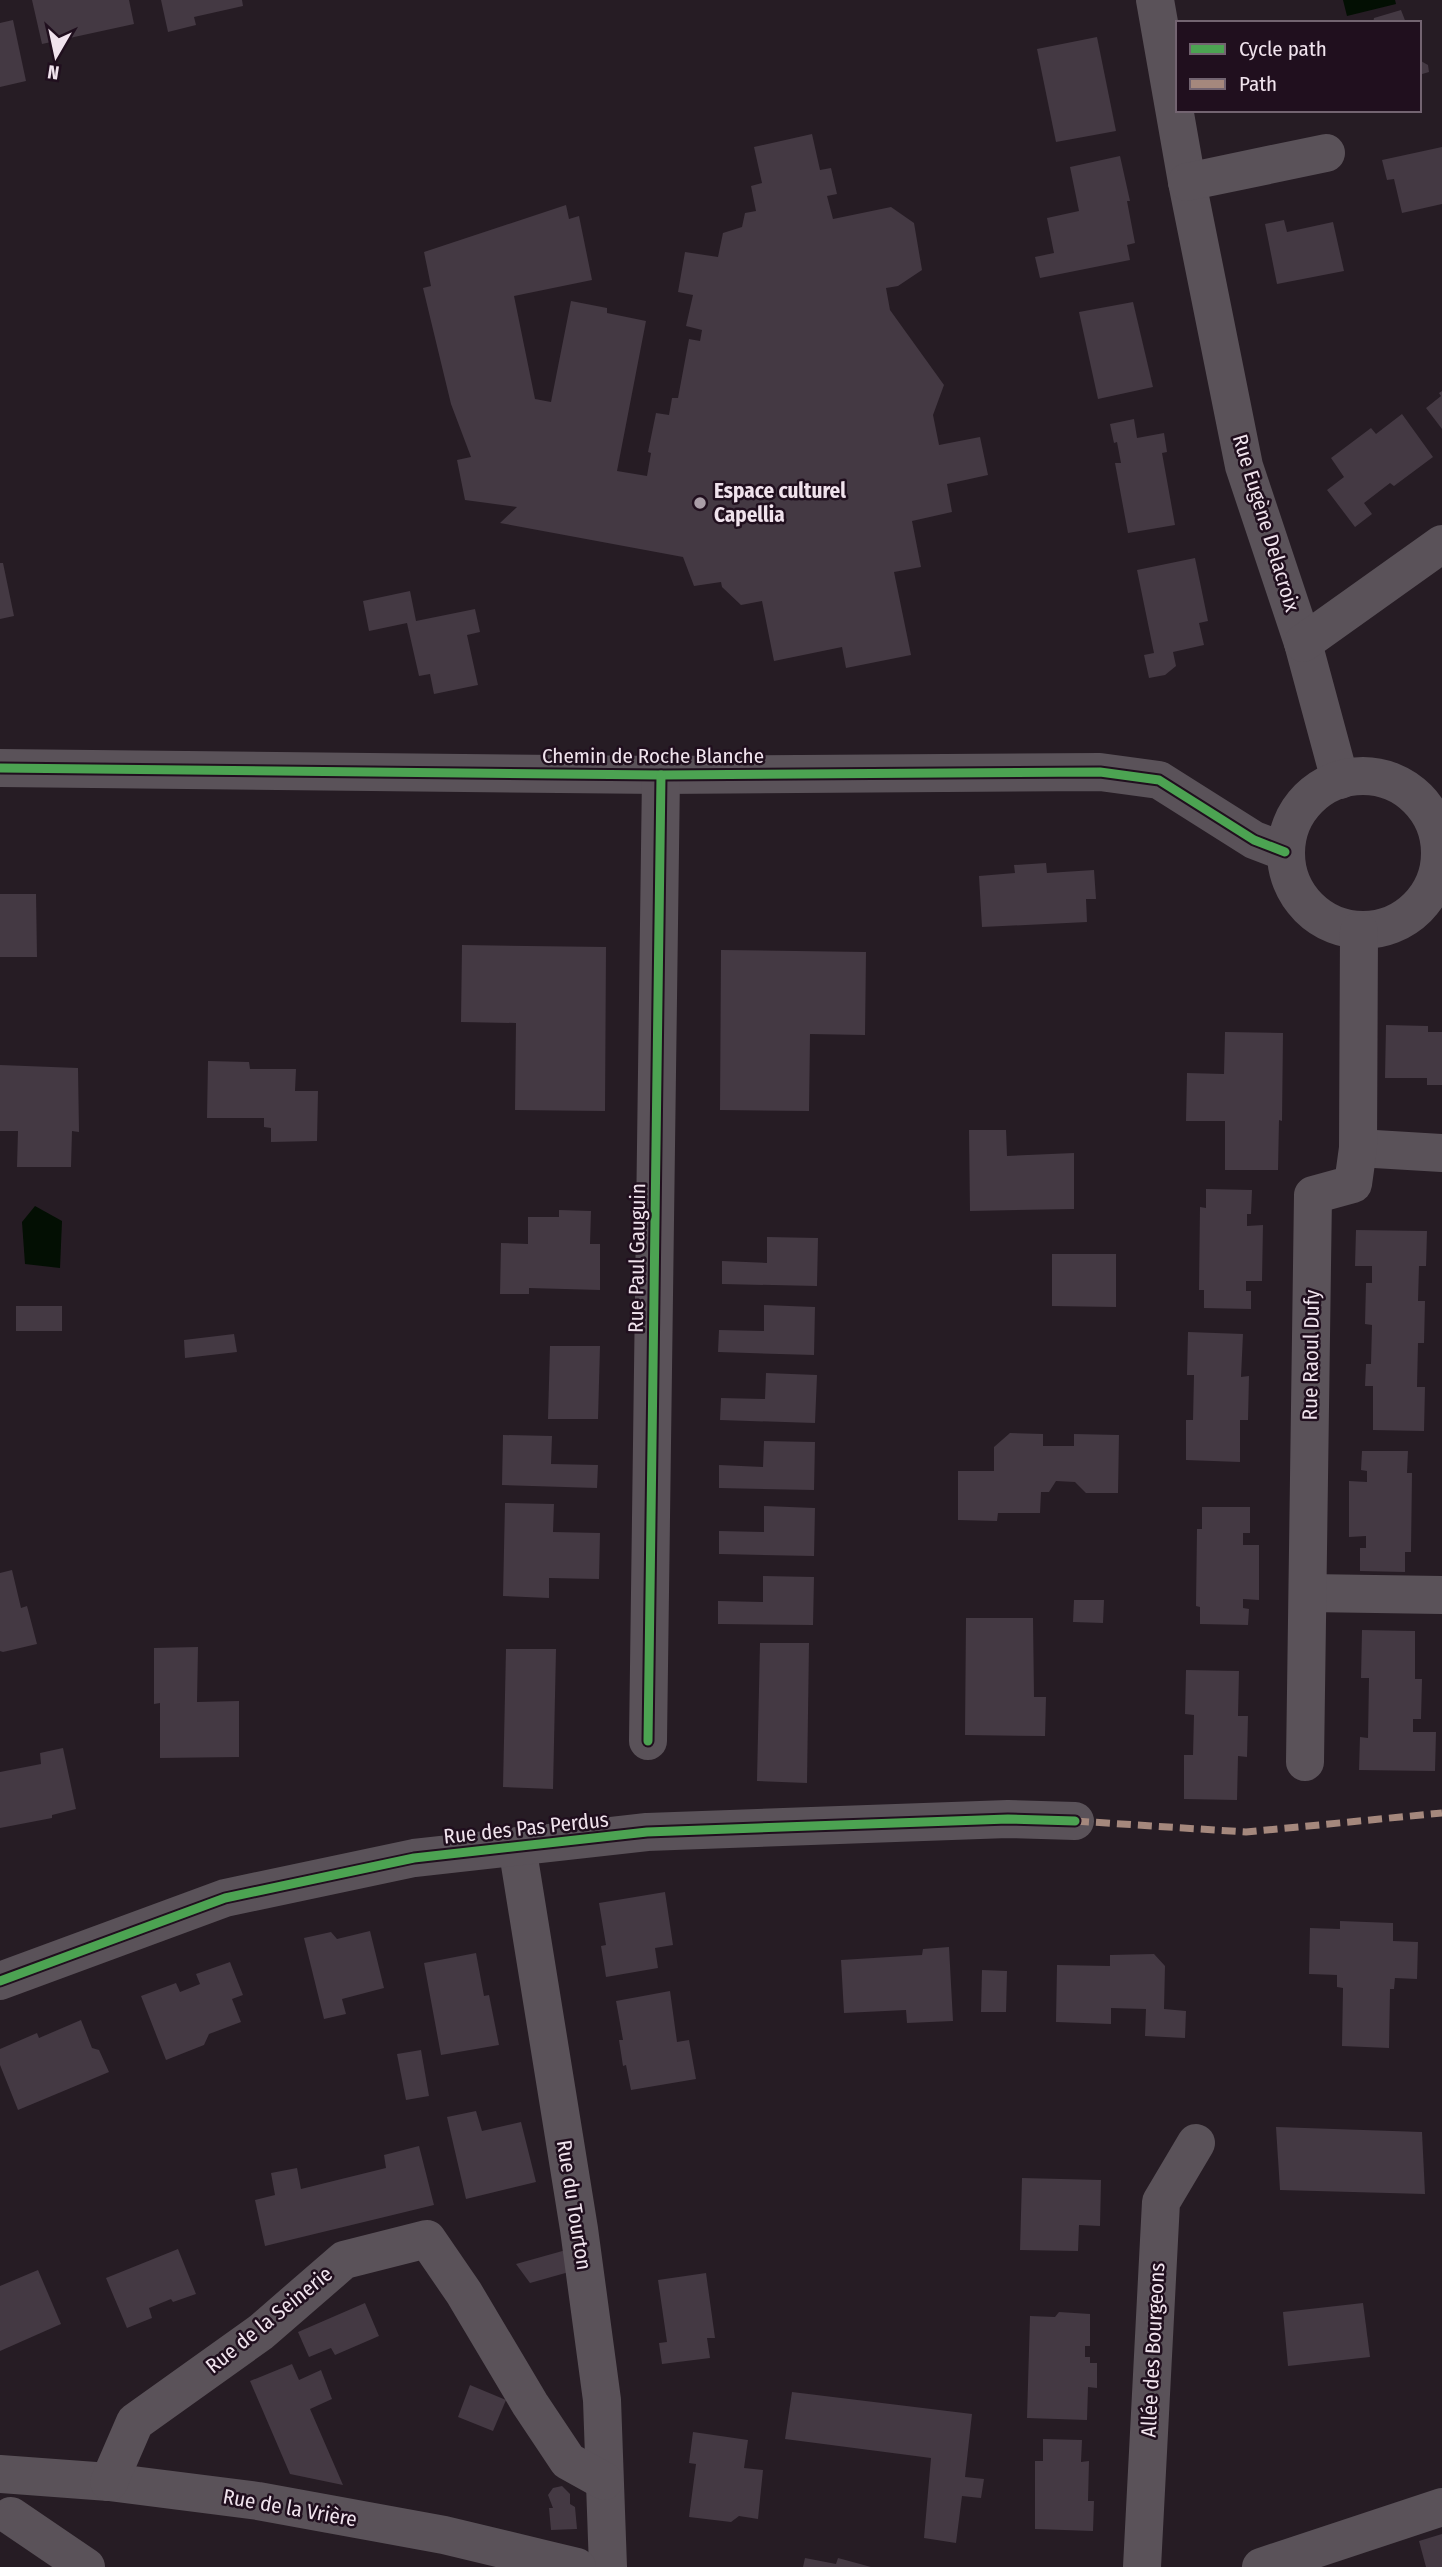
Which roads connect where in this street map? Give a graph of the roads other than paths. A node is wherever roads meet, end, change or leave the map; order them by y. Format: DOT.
graph roads {
  1 [pos="1155,0"];
  2 [pos="1326,153"];
  3 [pos="1187,181"];
  4 [pos="1442,544"];
  5 [pos="1303,643"];
  6 [pos="0,768"];
  7 [pos="661,775"];
  8 [pos="1340,780"];
  9 [pos="1435,806"];
  10 [pos="1285,852"];
  11 [pos="1441,864"];
  12 [pos="1359,931"];
  13 [pos="1358,1148"];
  14 [pos="1442,1153"];
  15 [pos="1308,1593"];
  16 [pos="1442,1595"];
  17 [pos="648,1741"];
  18 [pos="1305,1762"];
  19 [pos="1075,1821"];
  20 [pos="517,1846"];
  21 [pos="0,1981"];
  22 [pos="1196,2143"];
  23 [pos="4,2474"];
  24 [pos="604,2481"];
  25 [pos="108,2482"];
  26 [pos="1442,2507"];
  27 [pos="6,2522"];
  28 [pos="86,2567"];
  29 [pos="577,2567"];
  30 [pos="608,2567"];
  31 [pos="1142,2567"];
  32 [pos="1261,2567"];
  1 -- 3 [label="street, Rue Eugène Delacroix"];
  2 -- 3 [label="street"];
  3 -- 5 [label="street, Rue Eugène Delacroix"];
  4 -- 5 [label="street"];
  5 -- 8 [label="street, Rue Eugène Delacroix"];
  6 -- 7 [label="street, Chemin de Roche Blanche"];
  7 -- 10 [label="street, Chemin de Roche Blanche"];
  7 -- 17 [label="street, Rue Paul Gauguin"];
  8 -- 9 [label="street"];
  8 -- 10 [label="street"];
  9 -- 11 [label="street"];
  10 -- 12 [label="street"];
  11 -- 12 [label="street"];
  12 -- 13 [label="street, Rue Raoul Dufy"];
  13 -- 14 [label="street"];
  13 -- 15 [label="street, Rue Raoul Dufy"];
  15 -- 16 [label="street"];
  15 -- 18 [label="street, Rue Raoul Dufy"];
  19 -- 20 [label="street, Rue des Pas Perdus"];
  20 -- 21 [label="street, Rue des Pas Perdus"];
  20 -- 24 [label="street, Rue du Tourton"];
  22 -- 31 [label="street, Allée des Bourgeons"];
  23 -- 25 [label="street, Rue de la Vrière"];
  23 -- 27 [label="street"];
  24 -- 25 [label="street, Rue de la Seinerie"];
  24 -- 30 [label="street, Rue du Tourton"];
  25 -- 29 [label="street, Rue de la Vrière"];
  26 -- 32 [label="street"];
  27 -- 28 [label="street"];
}
